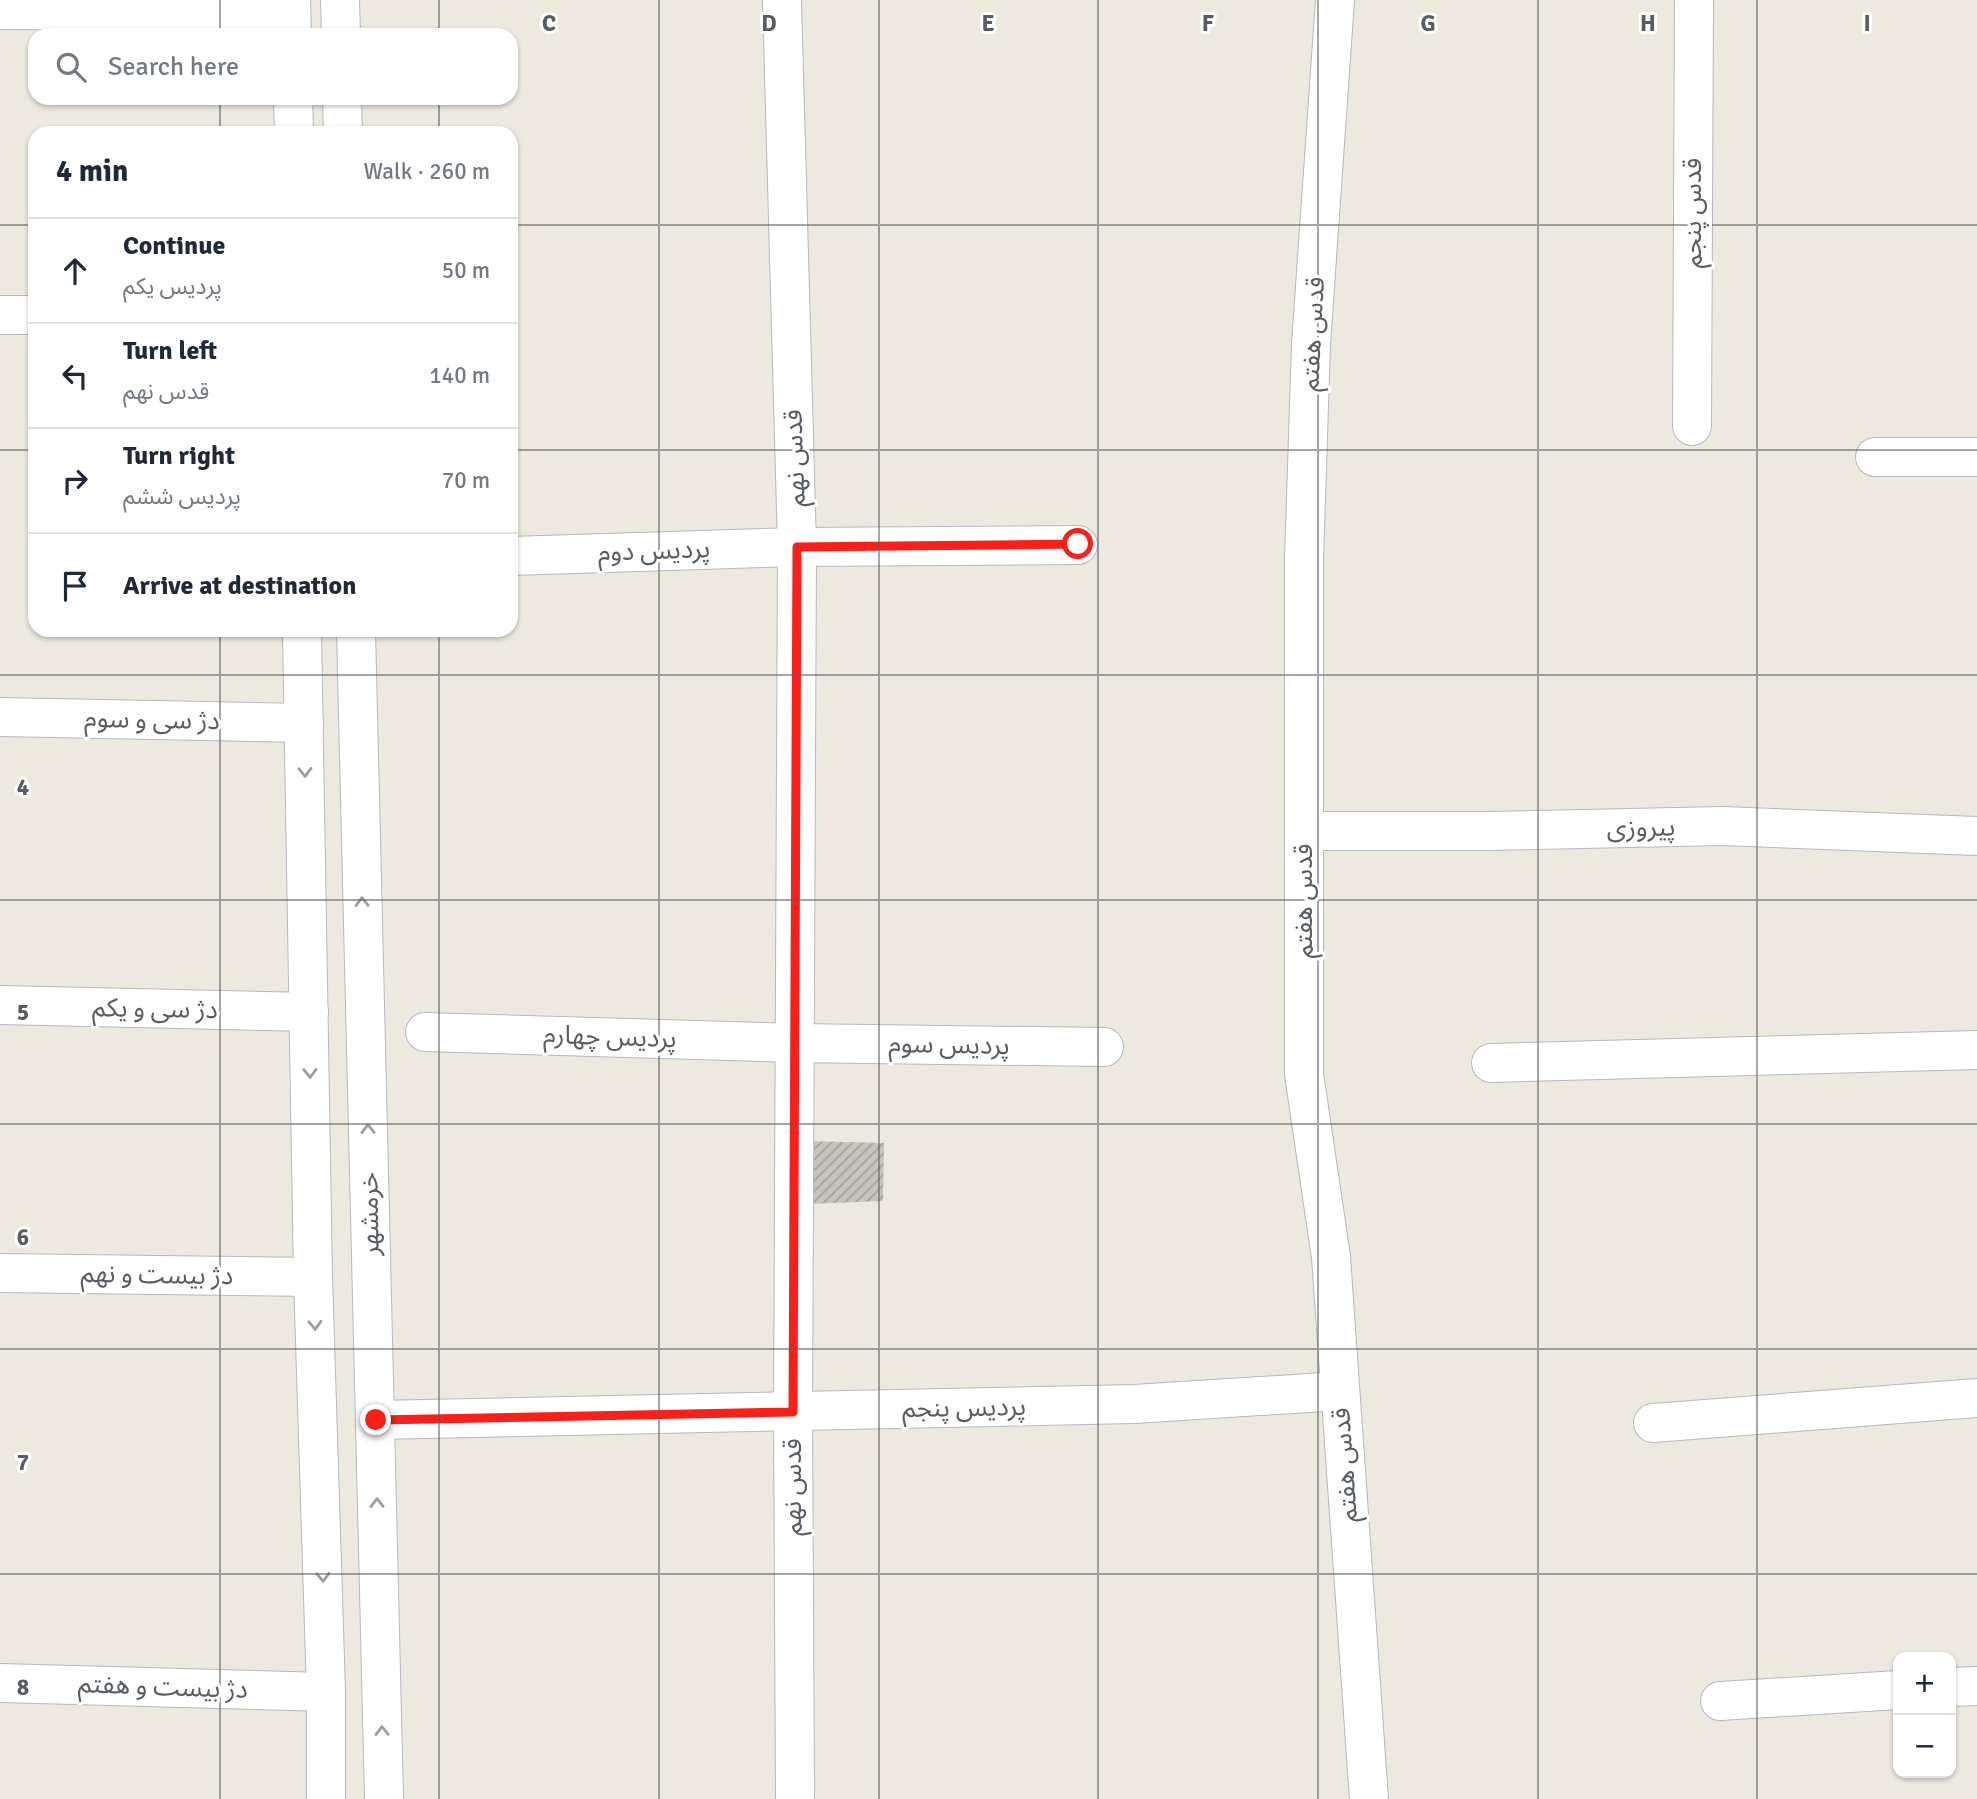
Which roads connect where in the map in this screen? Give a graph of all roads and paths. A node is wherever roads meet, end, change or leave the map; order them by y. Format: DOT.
graph roads {
  1 [pos="340,0"];
  2 [pos="782,0"];
  3 [pos="1335,0"];
  4 [pos="1694,0"];
  5 [pos="0,10"];
  6 [pos="291,16"];
  7 [pos="341,28"];
  8 [pos="293,105"];
  9 [pos="342,105"];
  10 [pos="294,126"];
  11 [pos="343,126"];
  12 [pos="0,315"];
  13 [pos="28,316"];
  14 [pos="1692,426"];
  15 [pos="1875,457"];
  16 [pos="1977,457"];
  17 [pos="1078,544"];
  18 [pos="797,547"];
  19 [pos="518,555"];
  20 [pos="302,637"];
  21 [pos="355,637"];
  22 [pos="0,717"];
  23 [pos="304,723"];
  24 [pos="1304,831"];
  25 [pos="1977,836"];
  26 [pos="0,1005"];
  27 [pos="309,1012"];
  28 [pos="425,1032"];
  29 [pos="795,1043"];
  30 [pos="1104,1047"];
  31 [pos="1977,1050"];
  32 [pos="1491,1063"];
  33 [pos="0,1273"];
  34 [pos="313,1277"];
  35 [pos="1340,1391"];
  36 [pos="1977,1398"];
  37 [pos="793,1412"];
  38 [pos="376,1420"];
  39 [pos="1653,1423"];
  40 [pos="0,1683"];
  41 [pos="1977,1685"];
  42 [pos="1956,1687"];
  43 [pos="1893,1690"];
  44 [pos="326,1692"];
  45 [pos="1720,1701"];
  46 [pos="326,1799"];
  47 [pos="384,1799"];
  48 [pos="796,1799"];
  49 [pos="1369,1799"];
  1 -- 7 [label="street"];
  2 -- 18 [label="street, قدس نهم"];
  3 -- 24 [label="street, قدس هفتم"];
  4 -- 14 [label="street, قدس پنجم"];
  5 -- 6 [label="street"];
  8 -- 10 [label="street"];
  9 -- 11 [label="street"];
  12 -- 13 [label="street"];
  15 -- 16 [label="street"];
  17 -- 18 [label="street, پردیس دوم"];
  18 -- 19 [label="street, پردیس دوم"];
  18 -- 29 [label="street, قدس نهم"];
  20 -- 23 [label="street"];
  38 -- 21 [label="street, خرمشهر, one-way"];
  22 -- 23 [label="street, دژ سی و سوم"];
  23 -- 27 [label="street, one-way"];
  24 -- 25 [label="street, پیروزی"];
  24 -- 35 [label="street, قدس هفتم"];
  26 -- 27 [label="street, دژ سی و یکم"];
  27 -- 34 [label="street, one-way"];
  28 -- 29 [label="street, پردیس چهارم"];
  29 -- 30 [label="street, پردیس سوم"];
  29 -- 37 [label="street, قدس نهم"];
  31 -- 32 [label="street"];
  33 -- 34 [label="street, دژ بیست و نهم"];
  34 -- 44 [label="street, one-way"];
  35 -- 37 [label="street, پردیس پنجم"];
  35 -- 49 [label="street, قدس هفتم"];
  36 -- 39 [label="street"];
  37 -- 38 [label="street, پردیس پنجم"];
  37 -- 48 [label="street, قدس نهم"];
  47 -- 38 [label="street, خرمشهر, one-way"];
  40 -- 44 [label="street, دژ بیست و هفتم"];
  41 -- 42 [label="street"];
  43 -- 45 [label="street"];
  44 -- 46 [label="street"];
}
